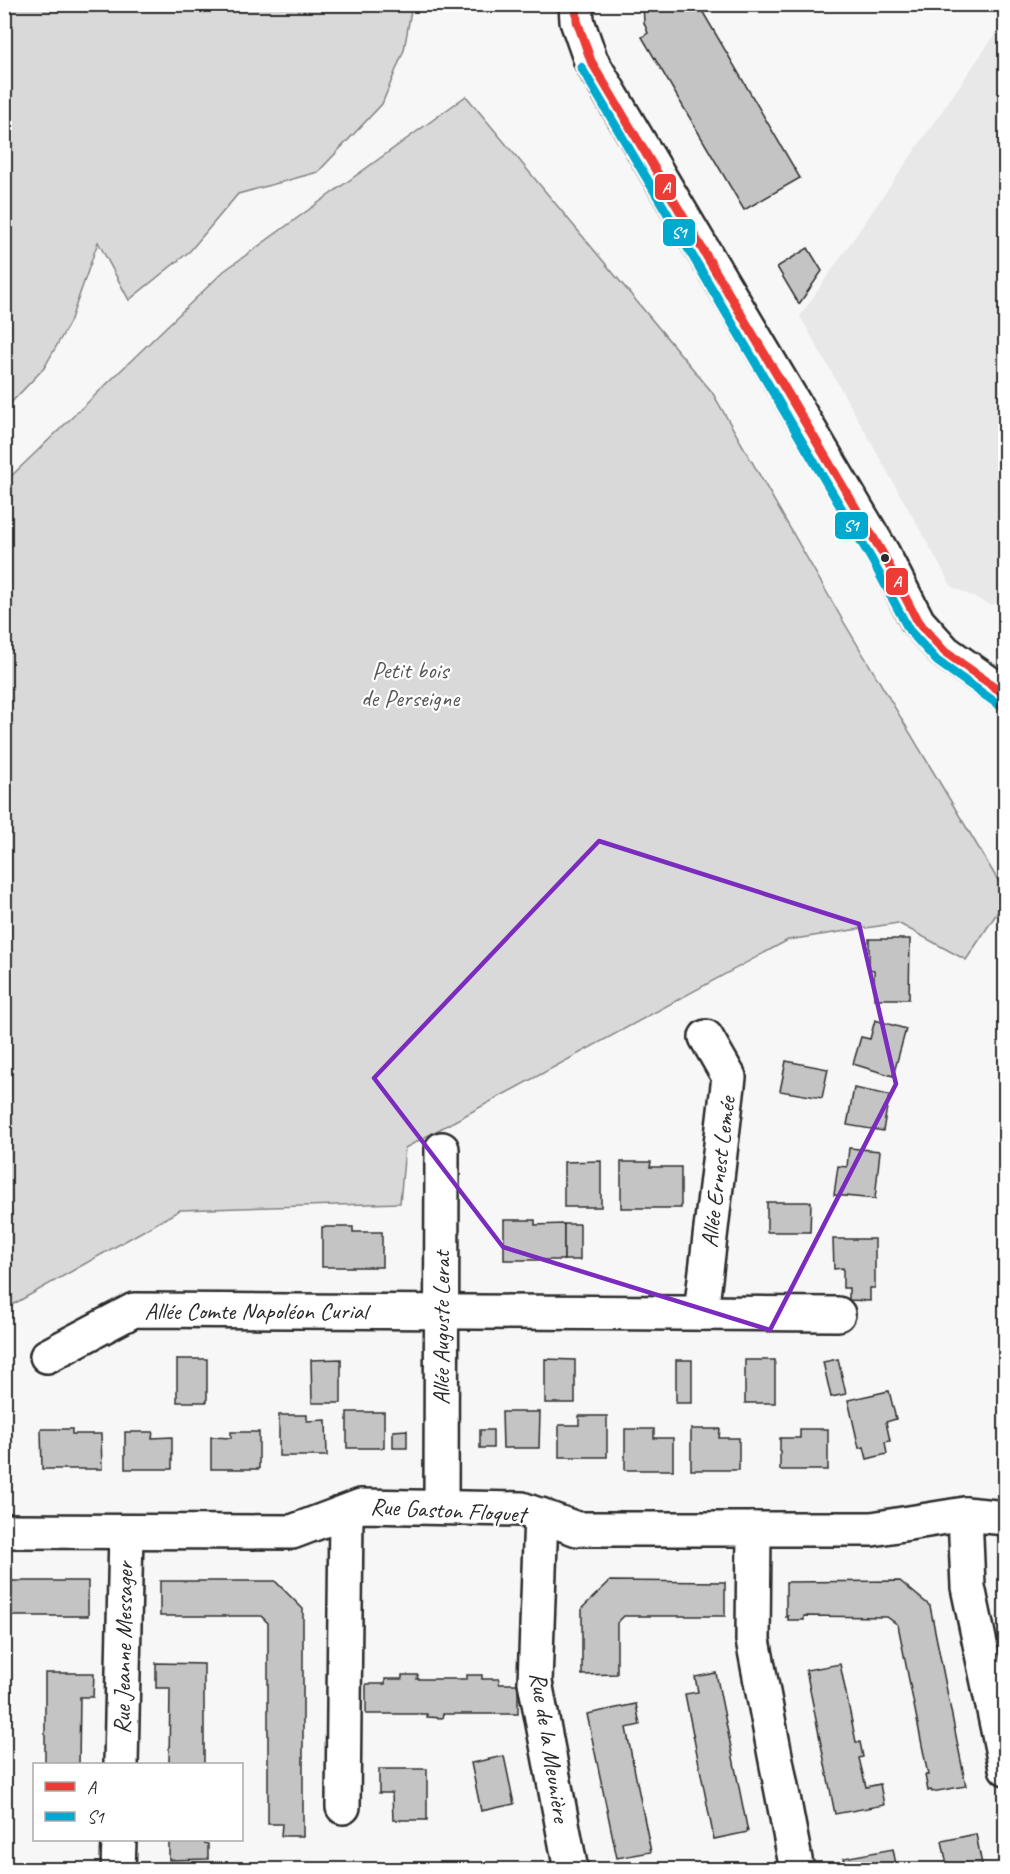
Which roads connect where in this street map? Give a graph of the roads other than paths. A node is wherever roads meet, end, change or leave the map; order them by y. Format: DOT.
graph roads {
  1 [pos="576,4"];
  2 [pos="1005,695"];
  3 [pos="706,1037"];
  4 [pos="442,1149"];
  5 [pos="440,1312"];
  6 [pos="701,1313"];
  7 [pos="838,1314"];
  8 [pos="47,1356"];
  9 [pos="441,1507"];
  10 [pos="346,1512"];
  11 [pos="965,1514"];
  12 [pos="541,1515"];
  13 [pos="1005,1518"];
  14 [pos="754,1528"];
  15 [pos="4,1531"];
  16 [pos="126,1532"];
  17 [pos="121,1763"];
  18 [pos="1005,1768"];
  19 [pos="343,1807"];
  20 [pos="119,1841"];
  21 [pos="118,1869"];
  22 [pos="571,1869"];
  23 [pos="797,1869"];
  1 -- 2 [label="street"];
  3 -- 6 [label="street, Allée Ernest Lemée"];
  4 -- 5 [label="street, Allée Auguste Lerat"];
  5 -- 6 [label="street"];
  5 -- 8 [label="street, Allée Comte Napoléon Curial"];
  5 -- 9 [label="street, Allée Auguste Lerat"];
  6 -- 7 [label="street"];
  9 -- 10 [label="street, Rue Gaston Floquet"];
  9 -- 12 [label="street, Rue Gaston Floquet"];
  10 -- 16 [label="street, Rue Gaston Floquet"];
  10 -- 19 [label="street"];
  11 -- 13 [label="street, Rue Gaston Floquet"];
  11 -- 14 [label="street, Rue Gaston Floquet"];
  11 -- 18 [label="street"];
  12 -- 14 [label="street, Rue Gaston Floquet"];
  12 -- 22 [label="street, Rue de la Meunière"];
  14 -- 23 [label="street"];
  15 -- 16 [label="street, Rue Gaston Floquet"];
  16 -- 17 [label="street, Rue Jeanne Messager"];
  20 -- 21 [label="street"];
}
